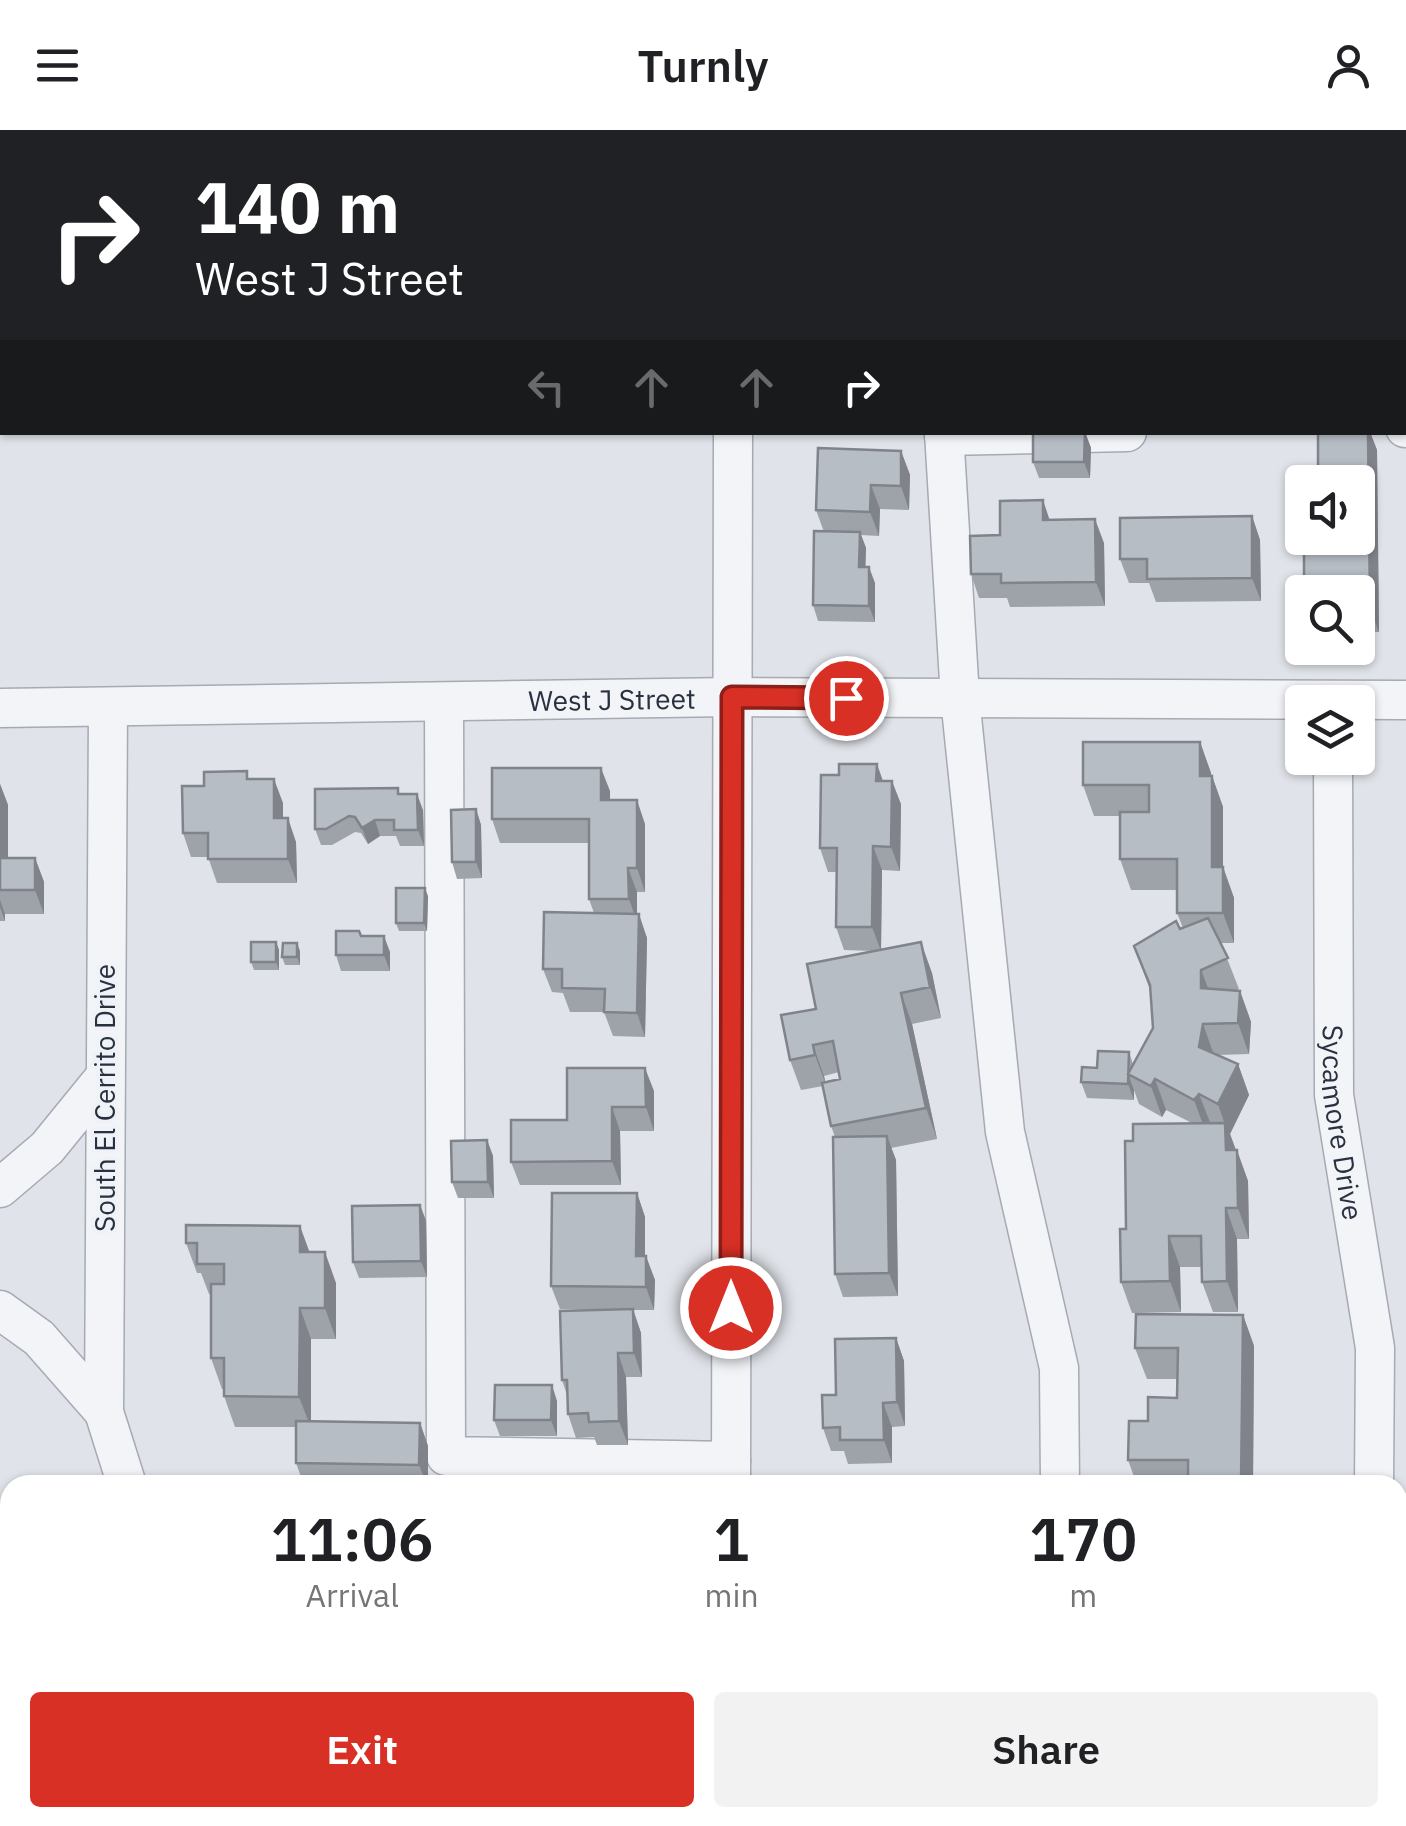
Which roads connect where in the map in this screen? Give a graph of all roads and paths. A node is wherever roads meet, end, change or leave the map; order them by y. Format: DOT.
graph roads {
  1 [pos="733,435"];
  2 [pos="944,435"];
  3 [pos="732,697"];
  4 [pos="960,698"];
  5 [pos="1406,700"];
  6 [pos="1285,701"];
  7 [pos="1375,701"];
  8 [pos="444,702"];
  9 [pos="0,708"];
  10 [pos="108,708"];
  11 [pos="1333,775"];
  12 [pos="104,1078"];
  13 [pos="0,1188"];
  14 [pos="0,1310"];
  15 [pos="104,1412"];
  16 [pos="731,1473"];
  17 [pos="125,1475"];
  18 [pos="1060,1475"];
  19 [pos="1374,1475"];
  1 -- 3 [label="street"];
  2 -- 4 [label="street"];
  3 -- 4 [label="street, West J Street"];
  3 -- 8 [label="street, West J Street"];
  3 -- 16 [label="street"];
  4 -- 6 [label="street, West J Street"];
  4 -- 18 [label="street"];
  5 -- 7 [label="street, West J Street"];
  8 -- 10 [label="street, West J Street"];
  8 -- 16 [label="street"];
  9 -- 10 [label="street, West J Street"];
  10 -- 12 [label="street, South El Cerrito Drive"];
  11 -- 19 [label="street, Sycamore Drive"];
  12 -- 13 [label="street"];
  12 -- 15 [label="street, South El Cerrito Drive"];
  14 -- 15 [label="street"];
  15 -- 17 [label="street, South El Cerrito Drive"];
}
